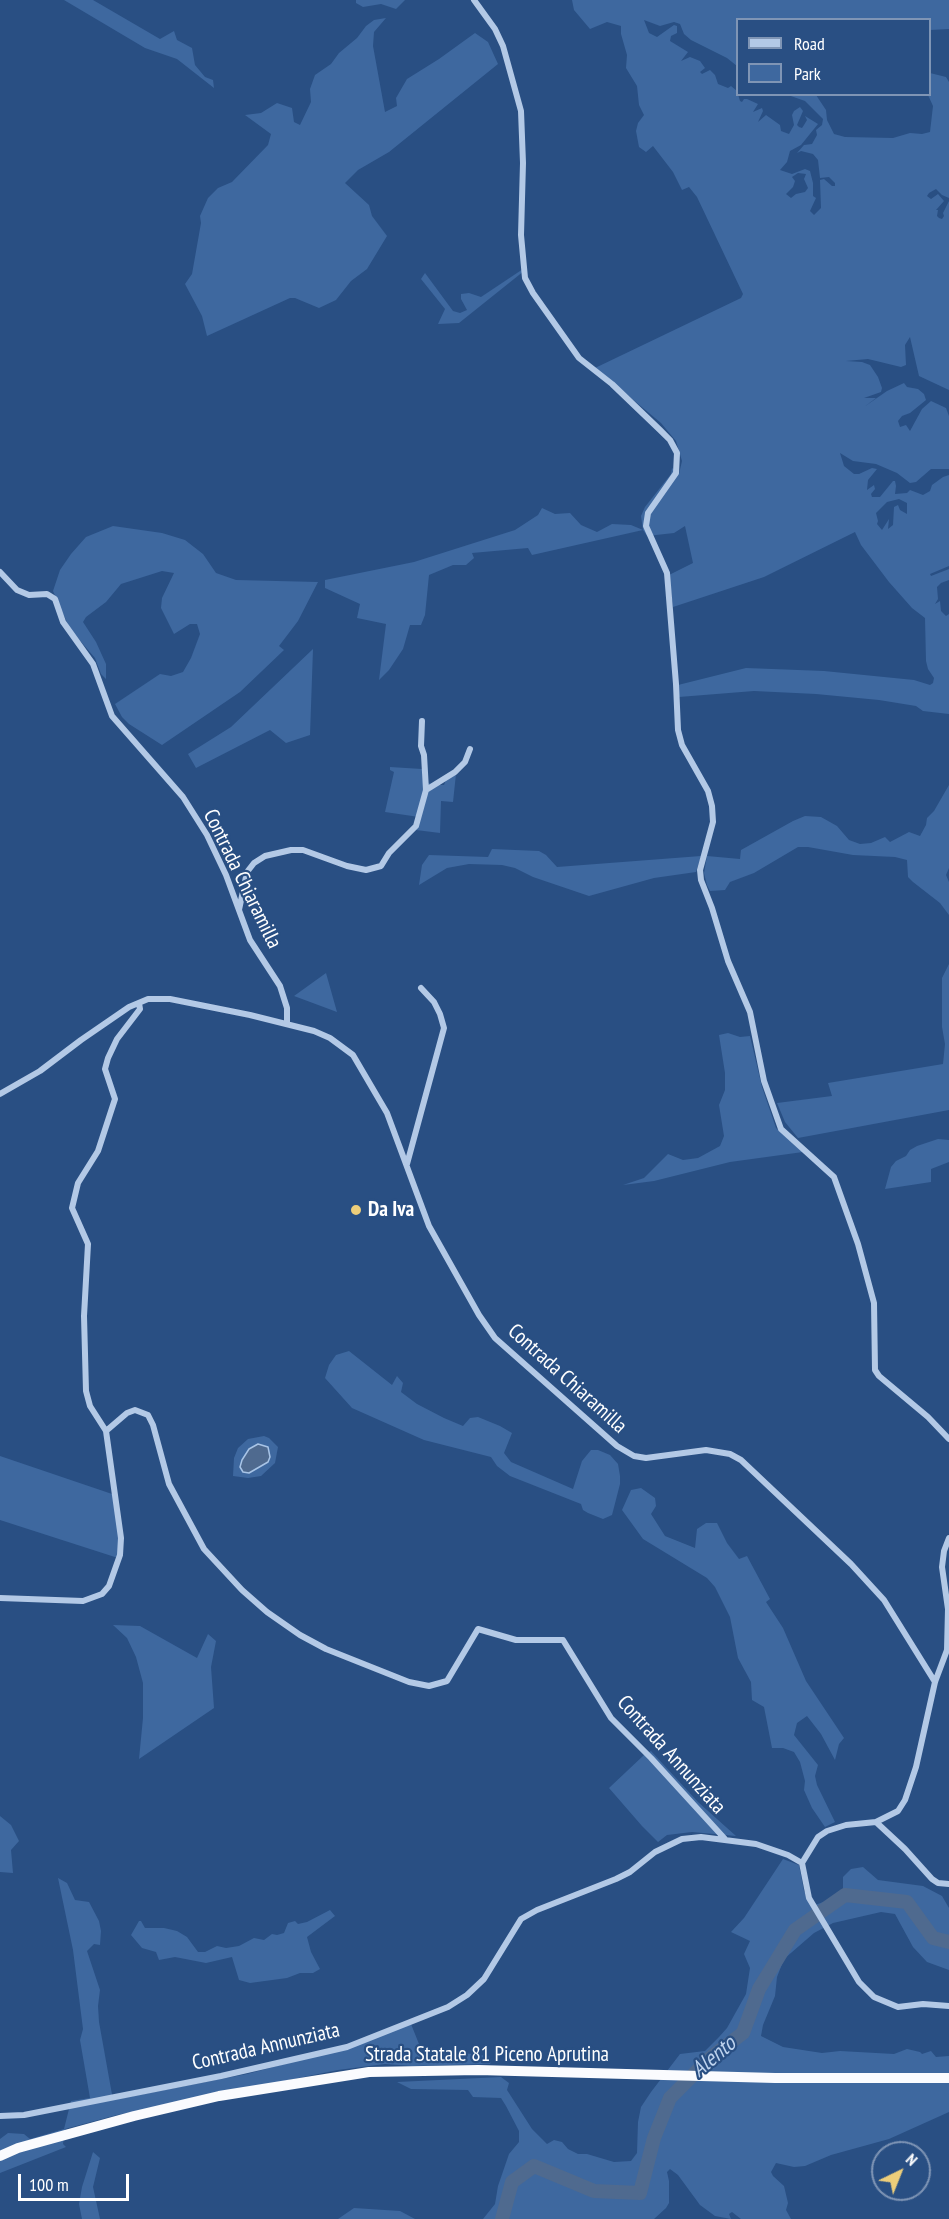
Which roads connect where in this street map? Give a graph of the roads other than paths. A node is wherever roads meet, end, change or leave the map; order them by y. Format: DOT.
graph roads {
  1 [pos="474,0"];
  2 [pos="0,572"];
  3 [pos="422,721"];
  4 [pos="470,749"];
  5 [pos="426,790"];
  6 [pos="239,911"];
  7 [pos="421,988"];
  8 [pos="139,1003"];
  9 [pos="287,1024"];
  10 [pos="0,1094"];
  11 [pos="407,1165"];
  12 [pos="106,1431"];
  13 [pos="949,1439"];
  14 [pos="949,1538"];
  15 [pos="0,1598"];
  16 [pos="935,1682"];
  17 [pos="876,1822"];
  18 [pos="725,1839"];
  19 [pos="802,1863"];
  20 [pos="949,1884"];
  21 [pos="949,2006"];
  22 [pos="949,2078"];
  23 [pos="0,2116"];
  24 [pos="0,2156"];
  1 -- 13 [label="street"];
  2 -- 6 [label="street, Contrada Chiaramilla"];
  3 -- 5 [label="street"];
  4 -- 5 [label="street"];
  5 -- 6 [label="street"];
  6 -- 9 [label="street, Contrada Chiaramilla"];
  7 -- 11 [label="street"];
  8 -- 9 [label="street, Contrada Chiaramilla"];
  8 -- 10 [label="street"];
  8 -- 12 [label="street"];
  9 -- 11 [label="street, Contrada Chiaramilla"];
  11 -- 16 [label="street, Contrada Chiaramilla"];
  12 -- 15 [label="street"];
  12 -- 18 [label="street, Contrada Annunziata"];
  14 -- 16 [label="street"];
  16 -- 17 [label="street"];
  17 -- 19 [label="street"];
  17 -- 20 [label="street"];
  18 -- 19 [label="street, Contrada Annunziata"];
  18 -- 23 [label="street, Contrada Annunziata"];
  19 -- 21 [label="street"];
  22 -- 24 [label="highway, Strada Statale 81 Piceno Aprutina"];
}
